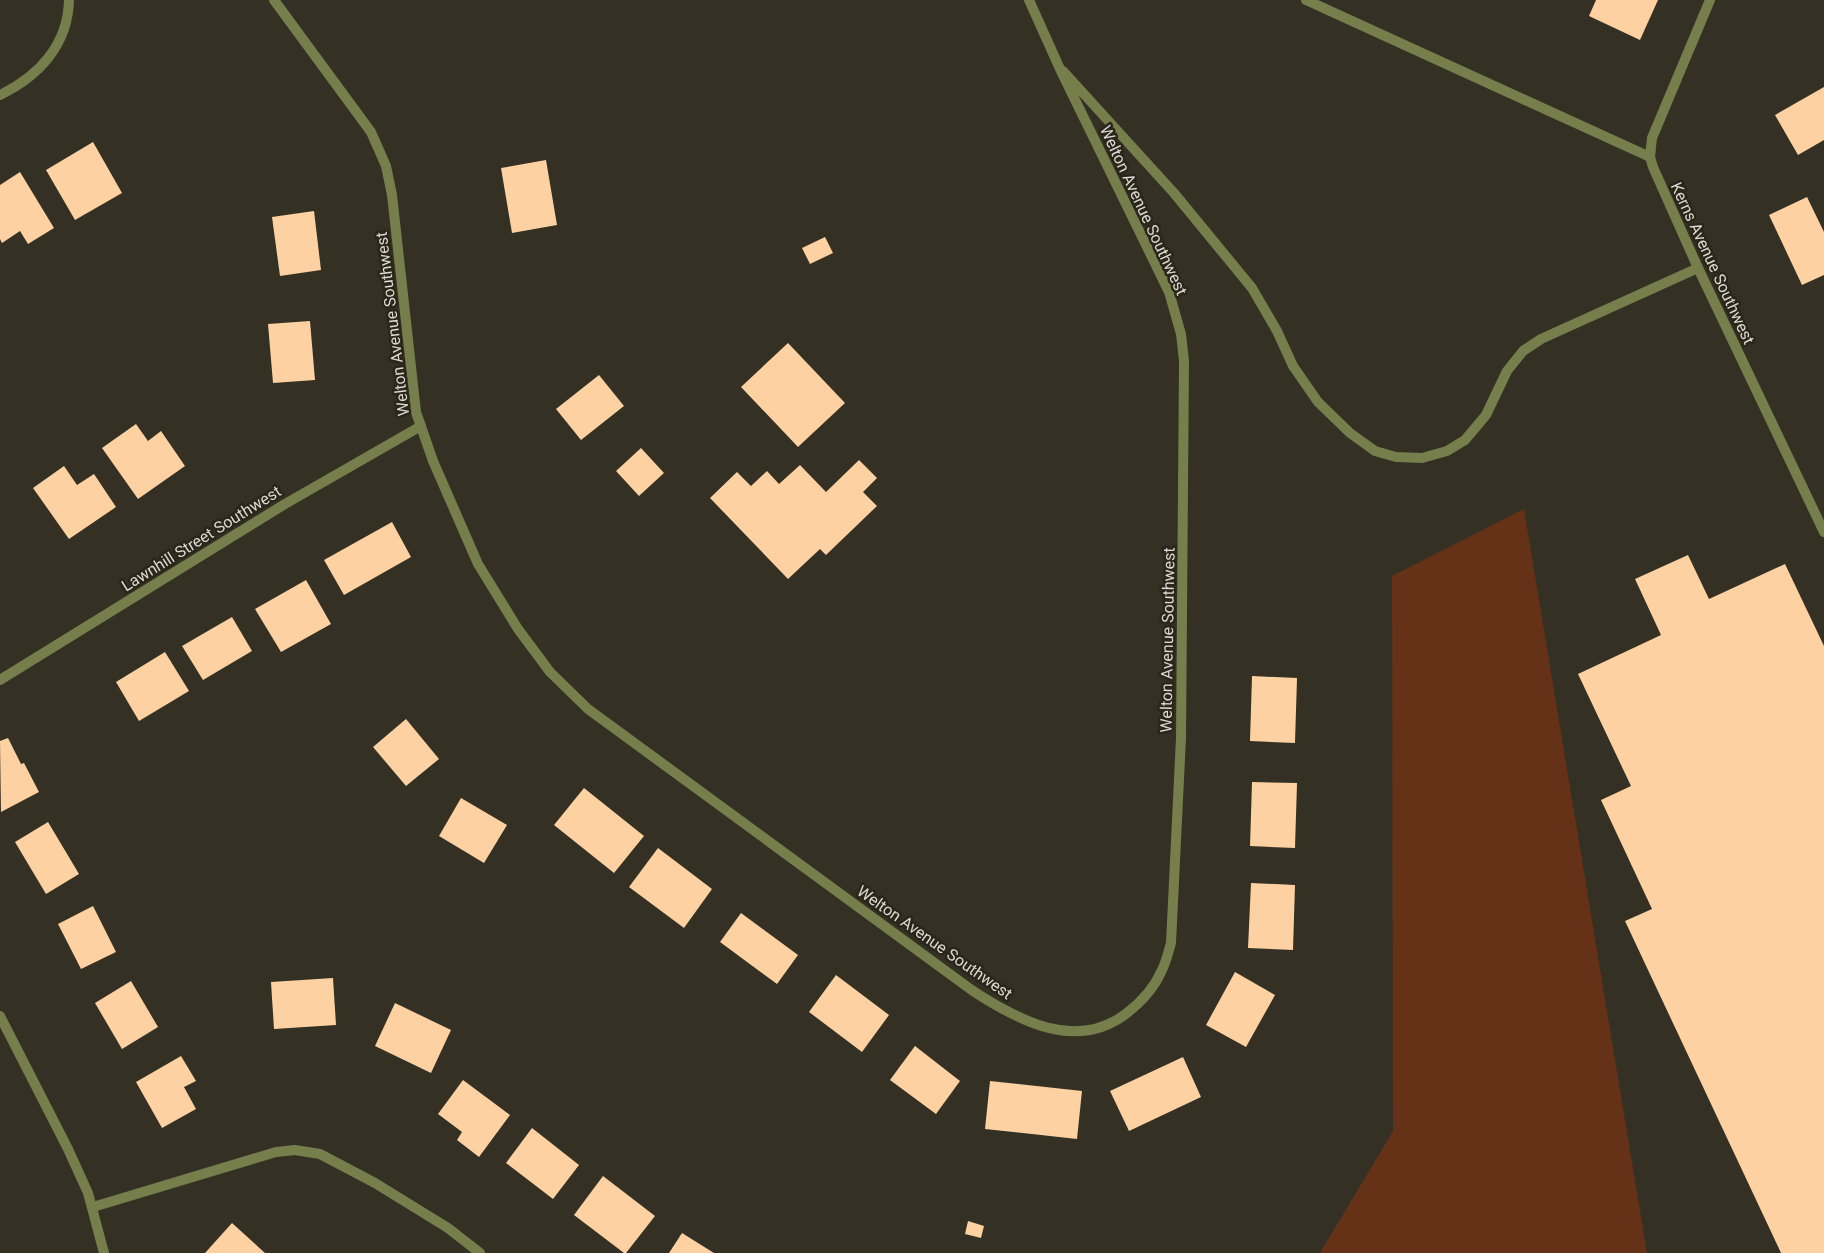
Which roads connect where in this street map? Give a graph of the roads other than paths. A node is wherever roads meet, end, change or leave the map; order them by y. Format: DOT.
graph roads {
  1 [pos="69,0"];
  2 [pos="274,0"];
  3 [pos="1029,0"];
  4 [pos="1306,0"];
  5 [pos="1710,0"];
  6 [pos="1060,69"];
  7 [pos="0,95"];
  8 [pos="1650,156"];
  9 [pos="1698,268"];
  10 [pos="421,426"];
  11 [pos="1824,532"];
  12 [pos="0,680"];
  13 [pos="0,1016"];
  14 [pos="93,1207"];
  15 [pos="104,1253"];
  16 [pos="480,1253"];
  1 -- 7 [label="street"];
  2 -- 10 [label="street, Welton Avenue Southwest"];
  3 -- 6 [label="street, Welton Avenue Southwest"];
  4 -- 8 [label="street"];
  5 -- 8 [label="street"];
  6 -- 9 [label="street"];
  6 -- 10 [label="street, Welton Avenue Southwest"];
  8 -- 9 [label="street, Kerns Avenue Southwest"];
  9 -- 11 [label="street, Kerns Avenue Southwest"];
  10 -- 12 [label="street, Lawnhill Street Southwest"];
  13 -- 14 [label="street"];
  14 -- 15 [label="street"];
  14 -- 16 [label="street"];
}
